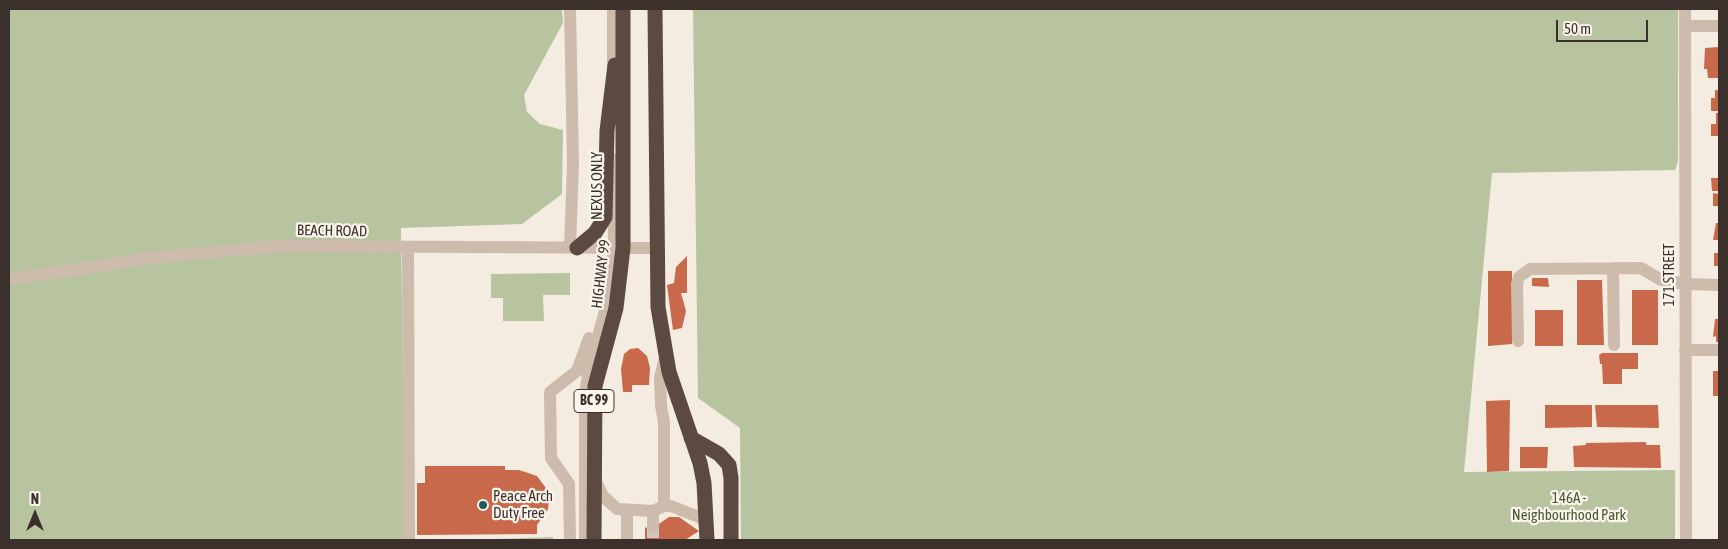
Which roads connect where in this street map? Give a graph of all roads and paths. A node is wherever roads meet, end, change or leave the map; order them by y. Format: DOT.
graph roads {
  1 [pos="570,9"];
  2 [pos="613,9"];
  3 [pos="622,9"];
  4 [pos="655,9"];
  5 [pos="1685,9"];
  6 [pos="1685,26"];
  7 [pos="1719,26"];
  8 [pos="613,78"];
  9 [pos="408,248"];
  10 [pos="573,248"];
  11 [pos="618,248"];
  12 [pos="657,248"];
  13 [pos="622,266"];
  14 [pos="1613,268"];
  15 [pos="9,279"];
  16 [pos="1686,284"];
  17 [pos="1719,285"];
  18 [pos="610,286"];
  19 [pos="1518,341"];
  20 [pos="1614,345"];
  21 [pos="1686,350"];
  22 [pos="1719,350"];
  23 [pos="665,356"];
  24 [pos="691,438"];
  25 [pos="548,443"];
  26 [pos="593,475"];
  27 [pos="659,509"];
  28 [pos="627,511"];
  29 [pos="653,526"];
  30 [pos="707,533"];
  31 [pos="409,540"];
  32 [pos="562,540"];
  33 [pos="570,540"];
  34 [pos="585,540"];
  35 [pos="594,540"];
  36 [pos="627,540"];
  37 [pos="731,540"];
  38 [pos="1686,540"];
  1 -- 10 [label="street"];
  2 -- 8 [label="street, NEXUS ONLY"];
  3 -- 8 [label="highway"];
  3 -- 11 [label="highway, HIGHWAY 99 / BC 99"];
  4 -- 12 [label="highway"];
  5 -- 6 [label="street, 171 STREET"];
  6 -- 7 [label="street"];
  6 -- 16 [label="street, 171 STREET"];
  8 -- 10 [label="highway"];
  8 -- 11 [label="street, NEXUS ONLY"];
  9 -- 10 [label="street, BEACH ROAD"];
  9 -- 15 [label="street, BEACH ROAD"];
  9 -- 31 [label="street"];
  10 -- 11 [label="street, BEACH ROAD"];
  11 -- 12 [label="street, BEACH ROAD"];
  11 -- 13 [label="highway, HIGHWAY 99 / BC 99"];
  11 -- 18 [label="street, NEXUS ONLY"];
  12 -- 23 [label="highway"];
  13 -- 18 [label="street"];
  13 -- 26 [label="highway, HIGHWAY 99 / BC 99"];
  14 -- 16 [label="street"];
  14 -- 19 [label="street"];
  14 -- 20 [label="street"];
  16 -- 17 [label="street"];
  16 -- 21 [label="street, 171 STREET"];
  18 -- 33 [label="street"];
  18 -- 34 [label="street, NEXUS ONLY"];
  21 -- 22 [label="street"];
  21 -- 38 [label="street, 171 STREET"];
  23 -- 24 [label="highway"];
  23 -- 27 [label="street"];
  24 -- 30 [label="highway"];
  24 -- 37 [label="highway"];
  25 -- 32 [label="street"];
  26 -- 28 [label="street"];
  26 -- 35 [label="highway, HIGHWAY 99 / BC 99"];
  27 -- 28 [label="street"];
  27 -- 29 [label="street"];
  27 -- 30 [label="street"];
  28 -- 36 [label="street"];
}
